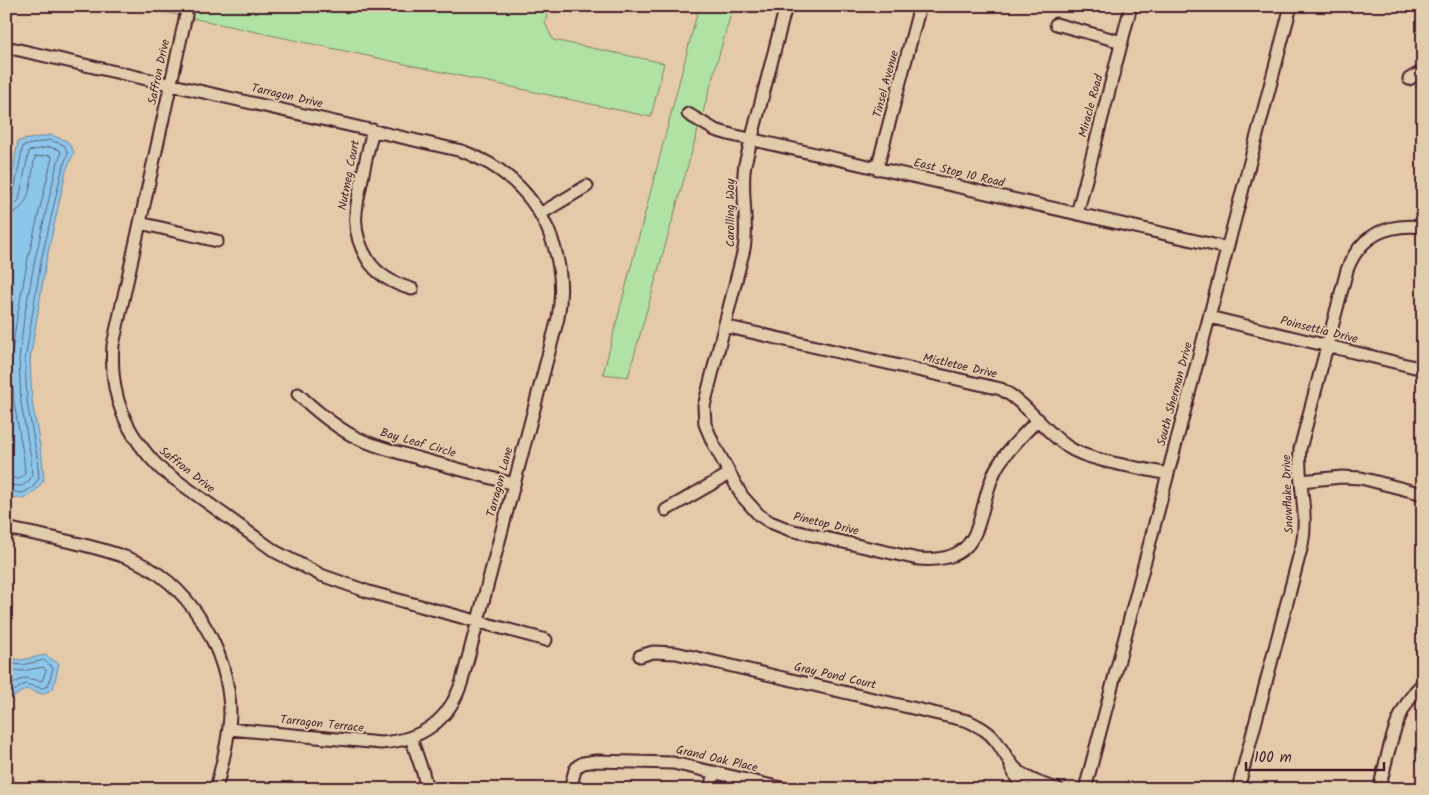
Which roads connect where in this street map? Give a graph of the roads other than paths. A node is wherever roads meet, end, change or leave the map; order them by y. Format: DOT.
graph roads {
  1 [pos="786,6"];
  2 [pos="920,6"];
  3 [pos="1131,6"];
  4 [pos="1292,6"];
  5 [pos="186,15"];
  6 [pos="1056,24"];
  7 [pos="1122,42"];
  8 [pos="6,47"];
  9 [pos="1423,71"];
  10 [pos="1409,79"];
  11 [pos="171,84"];
  12 [pos="688,114"];
  13 [pos="373,130"];
  14 [pos="752,139"];
  15 [pos="877,169"];
  16 [pos="587,186"];
  17 [pos="540,214"];
  18 [pos="1077,214"];
  19 [pos="140,223"];
  20 [pos="1423,227"];
  21 [pos="217,240"];
  22 [pos="1228,248"];
  23 [pos="412,289"];
  24 [pos="1209,317"];
  25 [pos="724,326"];
  26 [pos="1327,346"];
  27 [pos="1423,369"];
  28 [pos="298,394"];
  29 [pos="1038,419"];
  30 [pos="729,474"];
  31 [pos="1168,474"];
  32 [pos="1301,482"];
  33 [pos="514,484"];
  34 [pos="1423,494"];
  35 [pos="666,510"];
  36 [pos="6,528"];
  37 [pos="478,621"];
  38 [pos="546,640"];
  39 [pos="640,656"];
  40 [pos="1423,682"];
  41 [pos="229,729"];
  42 [pos="411,738"];
  43 [pos="1008,759"];
  44 [pos="714,772"];
  45 [pos="216,789"];
  46 [pos="427,789"];
  47 [pos="570,789"];
  48 [pos="710,789"];
  49 [pos="786,789"];
  50 [pos="1025,789"];
  51 [pos="1058,789"];
  52 [pos="1085,789"];
  53 [pos="1238,789"];
  54 [pos="1379,789"];
  1 -- 14 [label="street, Carolling Way"];
  2 -- 15 [label="street, Tinsel Avenue"];
  3 -- 7 [label="street, Miracle Road"];
  4 -- 22 [label="street, South Sherman Drive"];
  5 -- 11 [label="street, Saffron Drive"];
  6 -- 7 [label="street"];
  7 -- 18 [label="street, Miracle Road"];
  8 -- 11 [label="street, Tarragon Drive"];
  9 -- 10 [label="street"];
  11 -- 13 [label="street, Tarragon Drive"];
  11 -- 19 [label="street, Saffron Drive"];
  12 -- 14 [label="street, East Stop 10 Road"];
  13 -- 17 [label="street, Tarragon Drive"];
  13 -- 23 [label="street, Nutmeg Court"];
  14 -- 15 [label="street, East Stop 10 Road"];
  14 -- 25 [label="street, Carolling Way"];
  15 -- 18 [label="street, East Stop 10 Road"];
  16 -- 17 [label="street"];
  17 -- 33 [label="street, Tarragon Lane"];
  18 -- 22 [label="street, East Stop 10 Road"];
  19 -- 21 [label="street"];
  19 -- 37 [label="street, Saffron Drive"];
  20 -- 26 [label="street, Snowflake Drive"];
  22 -- 24 [label="street, South Sherman Drive"];
  24 -- 26 [label="street, Poinsettia Drive"];
  24 -- 31 [label="street, South Sherman Drive"];
  25 -- 29 [label="street, Mistletoe Drive"];
  25 -- 30 [label="street, Carolling Way"];
  26 -- 27 [label="street, Poinsettia Drive"];
  26 -- 32 [label="street, Snowflake Drive"];
  28 -- 33 [label="street, Bay Leaf Circle"];
  29 -- 30 [label="street, Pinetop Drive"];
  29 -- 31 [label="street, Mistletoe Drive"];
  30 -- 35 [label="street"];
  31 -- 52 [label="street, South Sherman Drive"];
  32 -- 34 [label="street"];
  32 -- 53 [label="street, Snowflake Drive"];
  33 -- 37 [label="street, Tarragon Lane"];
  36 -- 41 [label="street"];
  37 -- 38 [label="street, Saffron Drive"];
  37 -- 42 [label="street, Tarragon Lane"];
  39 -- 43 [label="street, Gray Pond Court"];
  40 -- 54 [label="street"];
  41 -- 42 [label="street, Tarragon Terrace"];
  41 -- 45 [label="street"];
  42 -- 46 [label="street"];
  43 -- 50 [label="street, Gray Pond Court"];
  43 -- 51 [label="street, Gray Pond Court"];
  44 -- 47 [label="street, Grand Oak Place"];
  44 -- 48 [label="street"];
  44 -- 49 [label="street, Grand Oak Place"];
}
